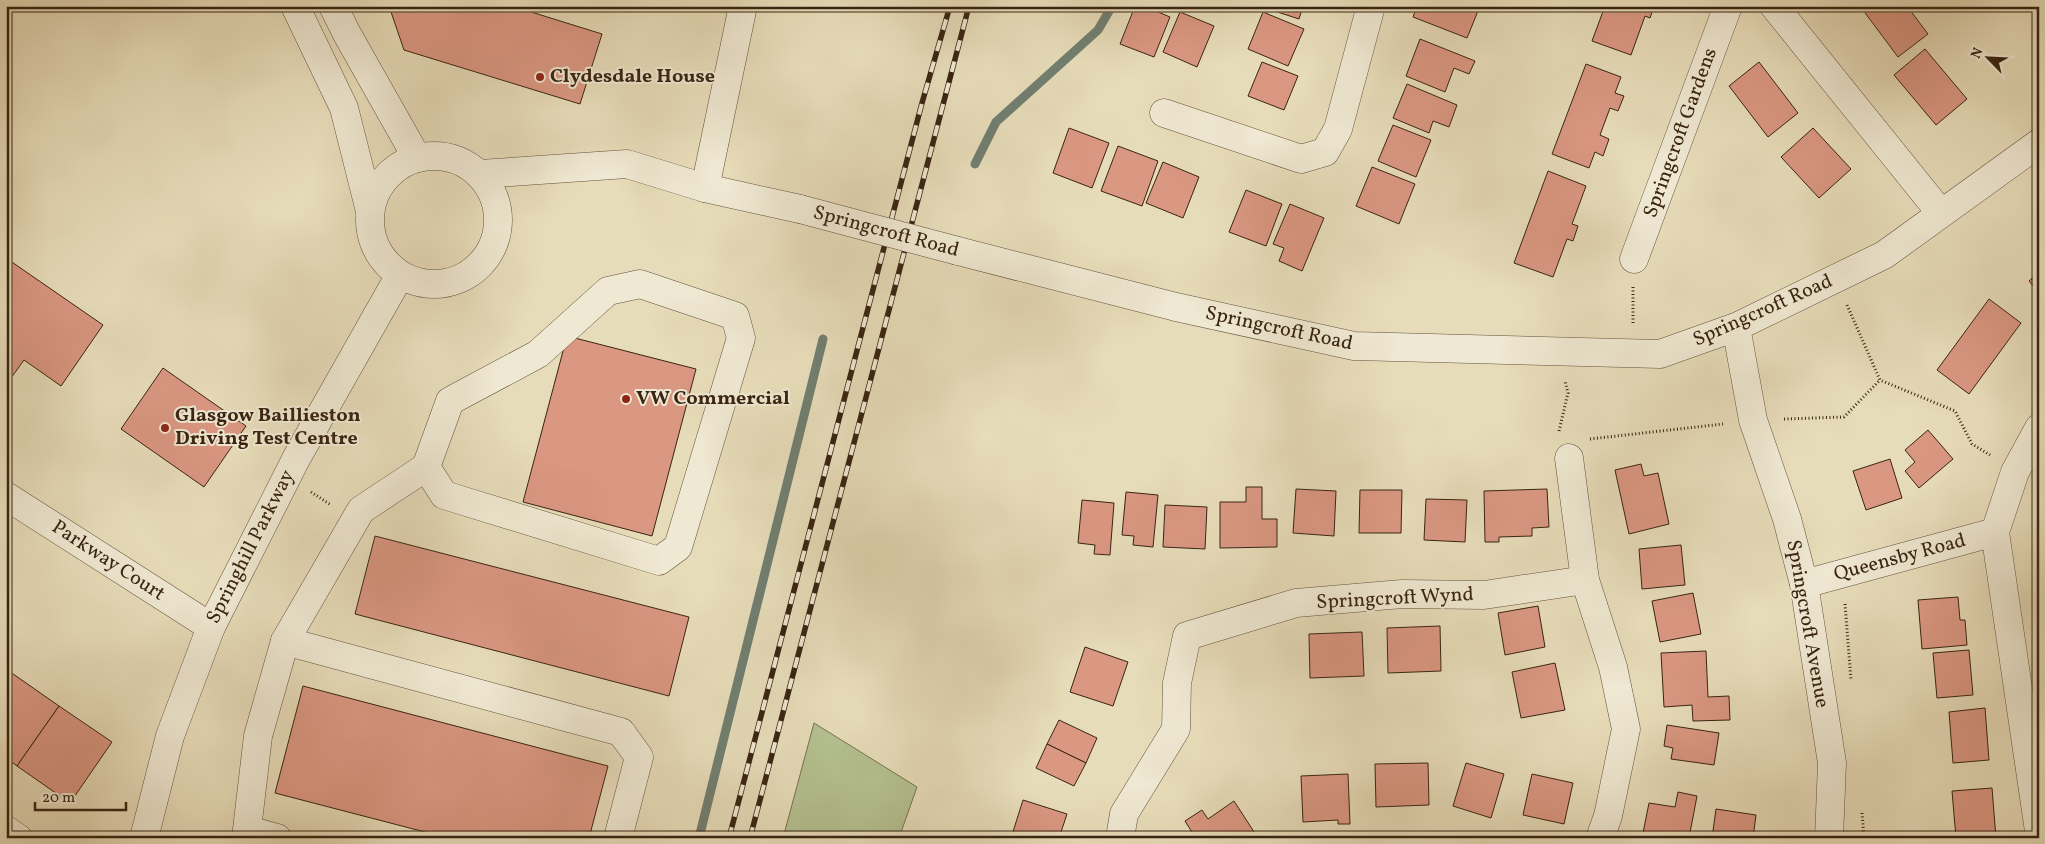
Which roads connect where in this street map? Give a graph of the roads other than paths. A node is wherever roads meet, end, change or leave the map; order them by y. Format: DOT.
graph roads {
  1 [pos="295,6"];
  2 [pos="334,6"];
  3 [pos="744,6"];
  4 [pos="1371,6"];
  5 [pos="1728,6"];
  6 [pos="1774,6"];
  7 [pos="1164,113"];
  8 [pos="2039,143"];
  9 [pos="417,158"];
  10 [pos="480,174"];
  11 [pos="705,188"];
  12 [pos="370,211"];
  13 [pos="1940,212"];
  14 [pos="1634,259"];
  15 [pos="400,274"];
  16 [pos="1736,327"];
  17 [pos="2039,428"];
  18 [pos="1577,449"];
  19 [pos="426,467"];
  20 [pos="6,496"];
  21 [pos="1995,532"];
  22 [pos="1585,580"];
  23 [pos="1804,584"];
  24 [pos="211,627"];
  25 [pos="285,641"];
  26 [pos="2036,795"];
  27 [pos="6,830"];
  28 [pos="2039,831"];
  29 [pos="247,834"];
  30 [pos="18,838"];
  31 [pos="144,838"];
  32 [pos="277,838"];
  33 [pos="618,838"];
  34 [pos="1120,838"];
  35 [pos="1600,838"];
  36 [pos="1829,838"];
  1 -- 12 [label="street"];
  2 -- 9 [label="street"];
  3 -- 11 [label="street"];
  4 -- 7 [label="street"];
  5 -- 14 [label="street, Springcroft Gardens"];
  6 -- 13 [label="street"];
  8 -- 13 [label="street, Springcroft Road"];
  9 -- 10 [label="street"];
  9 -- 12 [label="street"];
  10 -- 11 [label="street, Springcroft Road"];
  10 -- 15 [label="street"];
  11 -- 16 [label="street, Springcroft Road, bridge"];
  12 -- 15 [label="street"];
  13 -- 16 [label="street, Springcroft Road"];
  15 -- 24 [label="street, Springhill Parkway"];
  16 -- 23 [label="street, Springcroft Avenue"];
  17 -- 21 [label="street, Queensby Road"];
  18 -- 22 [label="street"];
  19 -- 19 [label="street"];
  19 -- 25 [label="street"];
  20 -- 24 [label="street, Parkway Court"];
  21 -- 23 [label="street, Queensby Road"];
  21 -- 26 [label="street, Queensby Road"];
  22 -- 34 [label="street, Springcroft Wynd"];
  22 -- 35 [label="street"];
  23 -- 36 [label="street, Springcroft Avenue"];
  24 -- 31 [label="street, Springhill Parkway"];
  25 -- 29 [label="street"];
  25 -- 33 [label="street"];
  26 -- 28 [label="street, Queensby Road"];
  27 -- 30 [label="street"];
  29 -- 32 [label="street"];
}
